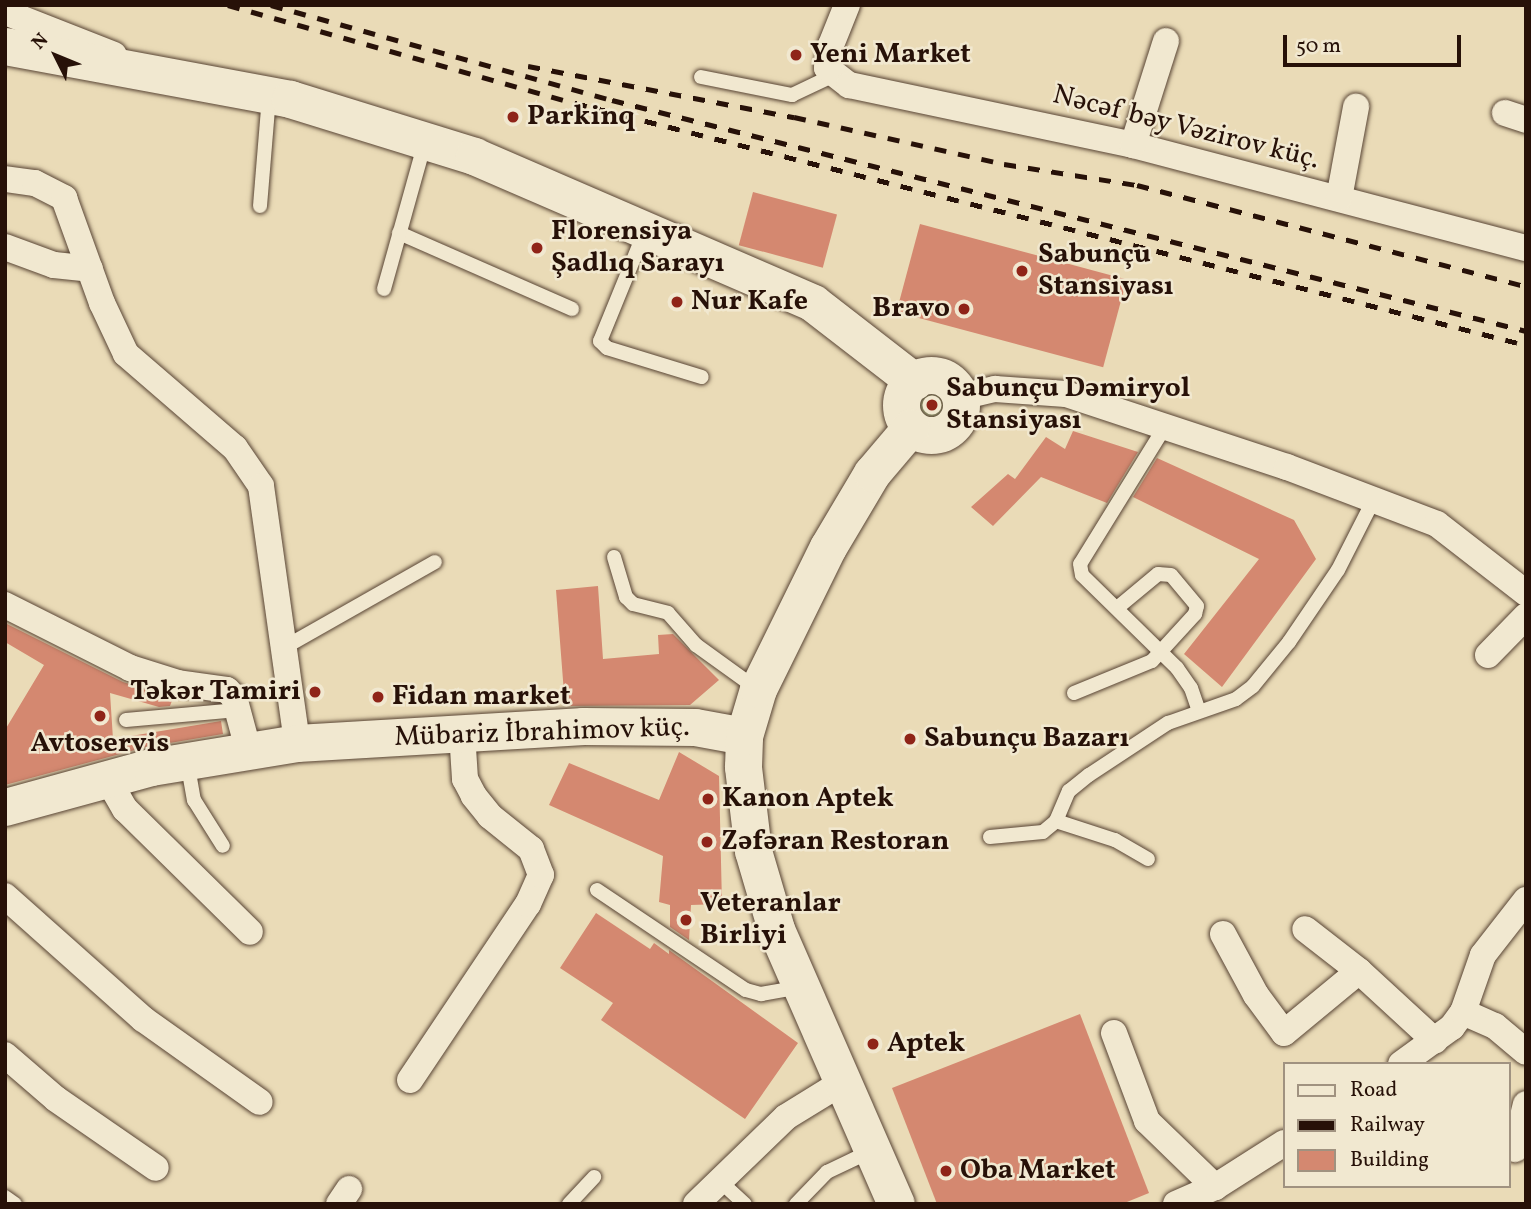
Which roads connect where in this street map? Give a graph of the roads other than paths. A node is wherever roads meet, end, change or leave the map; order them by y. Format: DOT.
graph roads {
  1 [pos="847,5"];
  2 [pos="10,28"];
  3 [pos="1166,41"];
  4 [pos="832,76"];
  5 [pos="701,78"];
  6 [pos="270,94"];
  7 [pos="1356,107"];
  8 [pos="425,139"];
  9 [pos="1133,145"];
  10 [pos="5,179"];
  11 [pos="1339,198"];
  12 [pos="260,206"];
  13 [pos="646,229"];
  14 [pos="400,233"];
  15 [pos="5,247"];
  16 [pos="1526,248"];
  17 [pos="90,269"];
  18 [pos="384,289"];
  19 [pos="572,309"];
  20 [pos="702,377"];
  21 [pos="914,381"];
  22 [pos="960,397"];
  23 [pos="1166,425"];
  24 [pos="911,427"];
  25 [pos="1375,497"];
  26 [pos="614,557"];
  27 [pos="435,562"];
  28 [pos="1526,593"];
  29 [pos="5,605"];
  30 [pos="1118,608"];
  31 [pos="1526,616"];
  32 [pos="287,646"];
  33 [pos="1162,652"];
  34 [pos="1488,655"];
  35 [pos="758,690"];
  36 [pos="1074,693"];
  37 [pos="238,710"];
  38 [pos="1199,711"];
  39 [pos="126,720"];
  40 [pos="462,732"];
  41 [pos="744,736"];
  42 [pos="297,743"];
  43 [pos="248,749"];
  44 [pos="187,760"];
  45 [pos="107,778"];
  46 [pos="5,807"];
  47 [pos="1056,821"];
  48 [pos="990,837"];
  49 [pos="223,846"];
  50 [pos="1148,859"];
  51 [pos="597,890"];
  52 [pos="5,896"];
  53 [pos="1526,900"];
  54 [pos="1305,929"];
  55 [pos="250,932"];
  56 [pos="1223,934"];
  57 [pos="1359,971"];
  58 [pos="801,988"];
  59 [pos="1463,1012"];
  60 [pos="1114,1033"];
  61 [pos="1435,1041"];
  62 [pos="1526,1052"];
  63 [pos="5,1055"];
  64 [pos="1404,1062"];
  65 [pos="410,1080"];
  66 [pos="843,1082"];
  67 [pos="260,1102"];
  68 [pos="1526,1104"];
  69 [pos="1282,1145"];
  70 [pos="1515,1149"];
  71 [pos="873,1150"];
  72 [pos="156,1168"];
  73 [pos="594,1177"];
  74 [pos="720,1181"];
  75 [pos="1218,1195"];
  76 [pos="5,1197"];
  77 [pos="15,1204"];
  78 [pos="569,1204"];
  79 [pos="696,1204"];
  80 [pos="745,1204"];
  81 [pos="796,1204"];
  82 [pos="896,1204"];
  83 [pos="1176,1204"];
  1 -- 4 [label="street"];
  2 -- 6 [label="street"];
  3 -- 9 [label="street"];
  4 -- 5 [label="lane"];
  4 -- 9 [label="street, Nəcəf bəy Vəzirov küç."];
  6 -- 8 [label="street"];
  6 -- 12 [label="lane"];
  7 -- 11 [label="street"];
  8 -- 13 [label="street"];
  8 -- 14 [label="lane"];
  9 -- 11 [label="street, Nəcəf bəy Vəzirov küç."];
  10 -- 17 [label="street"];
  11 -- 16 [label="street, Nəcəf bəy Vəzirov küç."];
  13 -- 20 [label="lane"];
  13 -- 21 [label="street"];
  14 -- 18 [label="lane"];
  14 -- 19 [label="lane"];
  15 -- 17 [label="street"];
  17 -- 32 [label="street"];
  21 -- 22 [label="street"];
  21 -- 24 [label="street"];
  22 -- 23 [label="street"];
  22 -- 24 [label="street"];
  23 -- 25 [label="street"];
  23 -- 30 [label="lane"];
  24 -- 35 [label="street"];
  25 -- 28 [label="street"];
  25 -- 38 [label="lane"];
  26 -- 35 [label="lane"];
  27 -- 32 [label="lane"];
  29 -- 37 [label="street"];
  30 -- 33 [label="lane"];
  30 -- 33 [label="lane"];
  31 -- 34 [label="street"];
  32 -- 42 [label="street"];
  33 -- 36 [label="lane"];
  33 -- 38 [label="lane"];
  35 -- 41 [label="street"];
  37 -- 39 [label="lane"];
  37 -- 43 [label="street"];
  38 -- 47 [label="lane"];
  40 -- 41 [label="street, Mübariz İbrahimov küç."];
  40 -- 42 [label="street, Mübariz İbrahimov küç."];
  40 -- 65 [label="street"];
  41 -- 58 [label="street"];
  42 -- 43 [label="street, Mübariz İbrahimov küç."];
  43 -- 44 [label="street, Mübariz İbrahimov küç."];
  44 -- 45 [label="street, Mübariz İbrahimov küç."];
  44 -- 49 [label="lane"];
  45 -- 46 [label="street, Mübariz İbrahimov küç."];
  45 -- 55 [label="street"];
  47 -- 48 [label="lane"];
  47 -- 50 [label="lane"];
  51 -- 58 [label="lane"];
  52 -- 67 [label="street"];
  53 -- 59 [label="street"];
  54 -- 57 [label="street"];
  56 -- 57 [label="street"];
  57 -- 61 [label="street"];
  58 -- 66 [label="street"];
  59 -- 61 [label="street"];
  59 -- 62 [label="street"];
  60 -- 75 [label="street"];
  61 -- 64 [label="street"];
  63 -- 72 [label="street"];
  66 -- 71 [label="street"];
  66 -- 74 [label="street"];
  68 -- 70 [label="street"];
  69 -- 75 [label="street"];
  71 -- 81 [label="lane"];
  71 -- 82 [label="street"];
  73 -- 78 [label="lane"];
  74 -- 79 [label="street"];
  74 -- 80 [label="lane"];
  75 -- 83 [label="street"];
  76 -- 77 [label="lane"];
}
